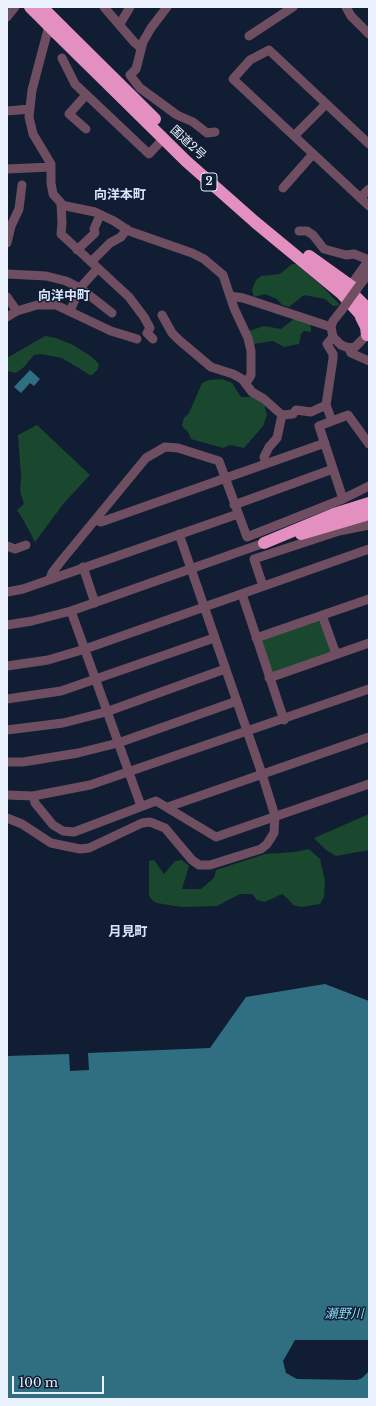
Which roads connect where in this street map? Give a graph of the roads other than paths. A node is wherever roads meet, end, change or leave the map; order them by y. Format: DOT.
graph roads {
  1 [pos="15,7"];
  2 [pos="30,7"];
  3 [pos="42,7"];
  4 [pos="47,7"];
  5 [pos="104,7"];
  6 [pos="130,7"];
  7 [pos="167,7"];
  8 [pos="293,7"];
  9 [pos="346,7"];
  10 [pos="7,18"];
  11 [pos="120,24"];
  12 [pos="59,30"];
  13 [pos="369,34"];
  14 [pos="249,36"];
  15 [pos="141,48"];
  16 [pos="62,58"];
  17 [pos="86,95"];
  18 [pos="326,104"];
  19 [pos="30,109"];
  20 [pos="7,111"];
  21 [pos="86,130"];
  22 [pos="215,132"];
  23 [pos="294,136"];
  24 [pos="163,139"];
  25 [pos="369,144"];
  26 [pos="313,154"];
  27 [pos="51,167"];
  28 [pos="7,169"];
  29 [pos="22,185"];
  30 [pos="283,188"];
  31 [pos="369,189"];
  32 [pos="360,198"];
  33 [pos="61,206"];
  34 [pos="369,206"];
  35 [pos="100,215"];
  36 [pos="127,230"];
  37 [pos="299,231"];
  38 [pos="7,243"];
  39 [pos="77,250"];
  40 [pos="309,256"];
  41 [pos="369,260"];
  42 [pos="91,262"];
  43 [pos="98,268"];
  44 [pos="369,273"];
  45 [pos="7,274"];
  46 [pos="355,286"];
  47 [pos="80,288"];
  48 [pos="230,296"];
  49 [pos="7,297"];
  50 [pos="369,304"];
  51 [pos="363,310"];
  52 [pos="17,311"];
  53 [pos="70,311"];
  54 [pos="112,313"];
  55 [pos="7,317"];
  56 [pos="331,327"];
  57 [pos="150,328"];
  58 [pos="368,331"];
  59 [pos="333,336"];
  60 [pos="137,339"];
  61 [pos="153,339"];
  62 [pos="349,348"];
  63 [pos="369,361"];
  64 [pos="246,383"];
  65 [pos="326,405"];
  66 [pos="282,415"];
  67 [pos="332,421"];
  68 [pos="325,443"];
  69 [pos="369,444"];
  70 [pos="266,464"];
  71 [pos="334,469"];
  72 [pos="225,479"];
  73 [pos="369,486"];
  74 [pos="343,499"];
  75 [pos="369,503"];
  76 [pos="236,509"];
  77 [pos="369,509"];
  78 [pos="369,514"];
  79 [pos="95,520"];
  80 [pos="369,525"];
  81 [pos="179,534"];
  82 [pos="264,543"];
  83 [pos="26,545"];
  84 [pos="7,546"];
  85 [pos="369,549"];
  86 [pos="82,568"];
  87 [pos="191,569"];
  88 [pos="50,579"];
  89 [pos="263,586"];
  90 [pos="7,592"];
  91 [pos="242,594"];
  92 [pos="369,599"];
  93 [pos="95,602"];
  94 [pos="203,607"];
  95 [pos="71,611"];
  96 [pos="322,615"];
  97 [pos="7,625"];
  98 [pos="214,638"];
  99 [pos="256,638"];
  100 [pos="369,643"];
  101 [pos="84,649"];
  102 [pos="336,654"];
  103 [pos="7,666"];
  104 [pos="225,669"];
  105 [pos="269,678"];
  106 [pos="94,680"];
  107 [pos="369,690"];
  108 [pos="7,699"];
  109 [pos="237,701"];
  110 [pos="106,712"];
  111 [pos="284,720"];
  112 [pos="7,730"];
  113 [pos="248,732"];
  114 [pos="369,737"];
  115 [pos="118,743"];
  116 [pos="7,762"];
  117 [pos="128,774"];
  118 [pos="262,774"];
  119 [pos="369,784"];
  120 [pos="7,795"];
  121 [pos="33,796"];
  122 [pos="141,806"];
  123 [pos="168,807"];
  124 [pos="276,816"];
  125 [pos="7,818"];
  1 -- 10 [label="street"];
  2 -- 12 [label="highway, 国道2号 / 2, bridge"];
  3 -- 12 [label="highway, 国道2号 / 2, bridge"];
  4 -- 19 [label="street"];
  5 -- 11 [label="street"];
  6 -- 11 [label="street"];
  7 -- 15 [label="street"];
  8 -- 14 [label="street"];
  9 -- 13 [label="street"];
  11 -- 15 [label="street"];
  12 -- 24 [label="highway, 国道2号 / 2"];
  12 -- 40 [label="highway, 国道2号 / 2"];
  15 -- 22 [label="street"];
  16 -- 17 [label="street"];
  17 -- 21 [label="street"];
  17 -- 24 [label="street"];
  18 -- 23 [label="street"];
  18 -- 23 [label="street"];
  18 -- 25 [label="street"];
  19 -- 20 [label="street"];
  19 -- 27 [label="street"];
  23 -- 26 [label="street"];
  24 -- 51 [label="highway, 国道2号 / 2"];
  26 -- 30 [label="street"];
  26 -- 32 [label="street"];
  27 -- 28 [label="street"];
  27 -- 33 [label="street"];
  29 -- 38 [label="street"];
  31 -- 32 [label="street"];
  32 -- 34 [label="street"];
  33 -- 35 [label="street"];
  33 -- 39 [label="street"];
  35 -- 36 [label="street"];
  35 -- 39 [label="street"];
  36 -- 42 [label="street"];
  36 -- 48 [label="street"];
  37 -- 41 [label="street"];
  39 -- 42 [label="street"];
  40 -- 46 [label="highway"];
  40 -- 51 [label="highway, 国道2号 / 2"];
  41 -- 46 [label="street"];
  42 -- 43 [label="street"];
  43 -- 47 [label="street"];
  43 -- 57 [label="street"];
  44 -- 46 [label="street"];
  45 -- 47 [label="street"];
  46 -- 50 [label="highway"];
  46 -- 56 [label="street, bridge"];
  47 -- 53 [label="street"];
  47 -- 54 [label="street"];
  48 -- 56 [label="street"];
  48 -- 64 [label="street"];
  49 -- 52 [label="street"];
  51 -- 58 [label="highway"];
  52 -- 53 [label="street"];
  52 -- 55 [label="street"];
  53 -- 60 [label="street"];
  56 -- 59 [label="street"];
  57 -- 61 [label="street"];
  57 -- 64 [label="street"];
  58 -- 62 [label="street"];
  59 -- 62 [label="street"];
  59 -- 65 [label="street"];
  62 -- 63 [label="street"];
  64 -- 66 [label="street"];
  65 -- 66 [label="street"];
  65 -- 67 [label="street"];
  66 -- 70 [label="street"];
  67 -- 68 [label="street"];
  67 -- 69 [label="street"];
  68 -- 70 [label="street"];
  68 -- 71 [label="street"];
  70 -- 72 [label="street"];
  71 -- 74 [label="street"];
  71 -- 76 [label="street"];
  72 -- 76 [label="street"];
  72 -- 79 [label="street"];
  72 -- 79 [label="street"];
  73 -- 74 [label="street"];
  74 -- 76 [label="street"];
  75 -- 82 [label="highway"];
  76 -- 81 [label="street"];
  77 -- 82 [label="highway"];
  78 -- 82 [label="highway"];
  79 -- 88 [label="street"];
  80 -- 89 [label="street"];
  81 -- 86 [label="street"];
  81 -- 87 [label="street"];
  82 -- 87 [label="street"];
  83 -- 84 [label="street"];
  85 -- 89 [label="street"];
  86 -- 88 [label="street"];
  86 -- 93 [label="street"];
  87 -- 93 [label="street"];
  87 -- 94 [label="street"];
  88 -- 90 [label="street"];
  89 -- 91 [label="street"];
  91 -- 94 [label="street"];
  91 -- 99 [label="street"];
  92 -- 96 [label="street"];
  93 -- 95 [label="street"];
  94 -- 98 [label="street"];
  94 -- 101 [label="street"];
  95 -- 97 [label="street"];
  95 -- 101 [label="street"];
  96 -- 99 [label="street"];
  96 -- 102 [label="street"];
  98 -- 104 [label="street"];
  98 -- 106 [label="street"];
  99 -- 105 [label="street"];
  100 -- 102 [label="street"];
  101 -- 103 [label="street"];
  101 -- 106 [label="street"];
  102 -- 105 [label="street"];
  104 -- 109 [label="street"];
  104 -- 110 [label="street"];
  105 -- 111 [label="street"];
  106 -- 108 [label="street"];
  106 -- 110 [label="street"];
  107 -- 111 [label="street"];
  109 -- 113 [label="street"];
  109 -- 115 [label="street"];
  110 -- 112 [label="street"];
  110 -- 115 [label="street"];
  111 -- 113 [label="street"];
  113 -- 117 [label="street"];
  113 -- 118 [label="street"];
  114 -- 118 [label="street"];
  115 -- 116 [label="street"];
  115 -- 117 [label="street"];
  117 -- 121 [label="street"];
  117 -- 122 [label="street"];
  118 -- 123 [label="street"];
  118 -- 124 [label="street"];
  119 -- 124 [label="street"];
  120 -- 121 [label="street"];
  121 -- 122 [label="street"];
  122 -- 123 [label="street"];
  123 -- 124 [label="street"];
  124 -- 125 [label="street"];
}
